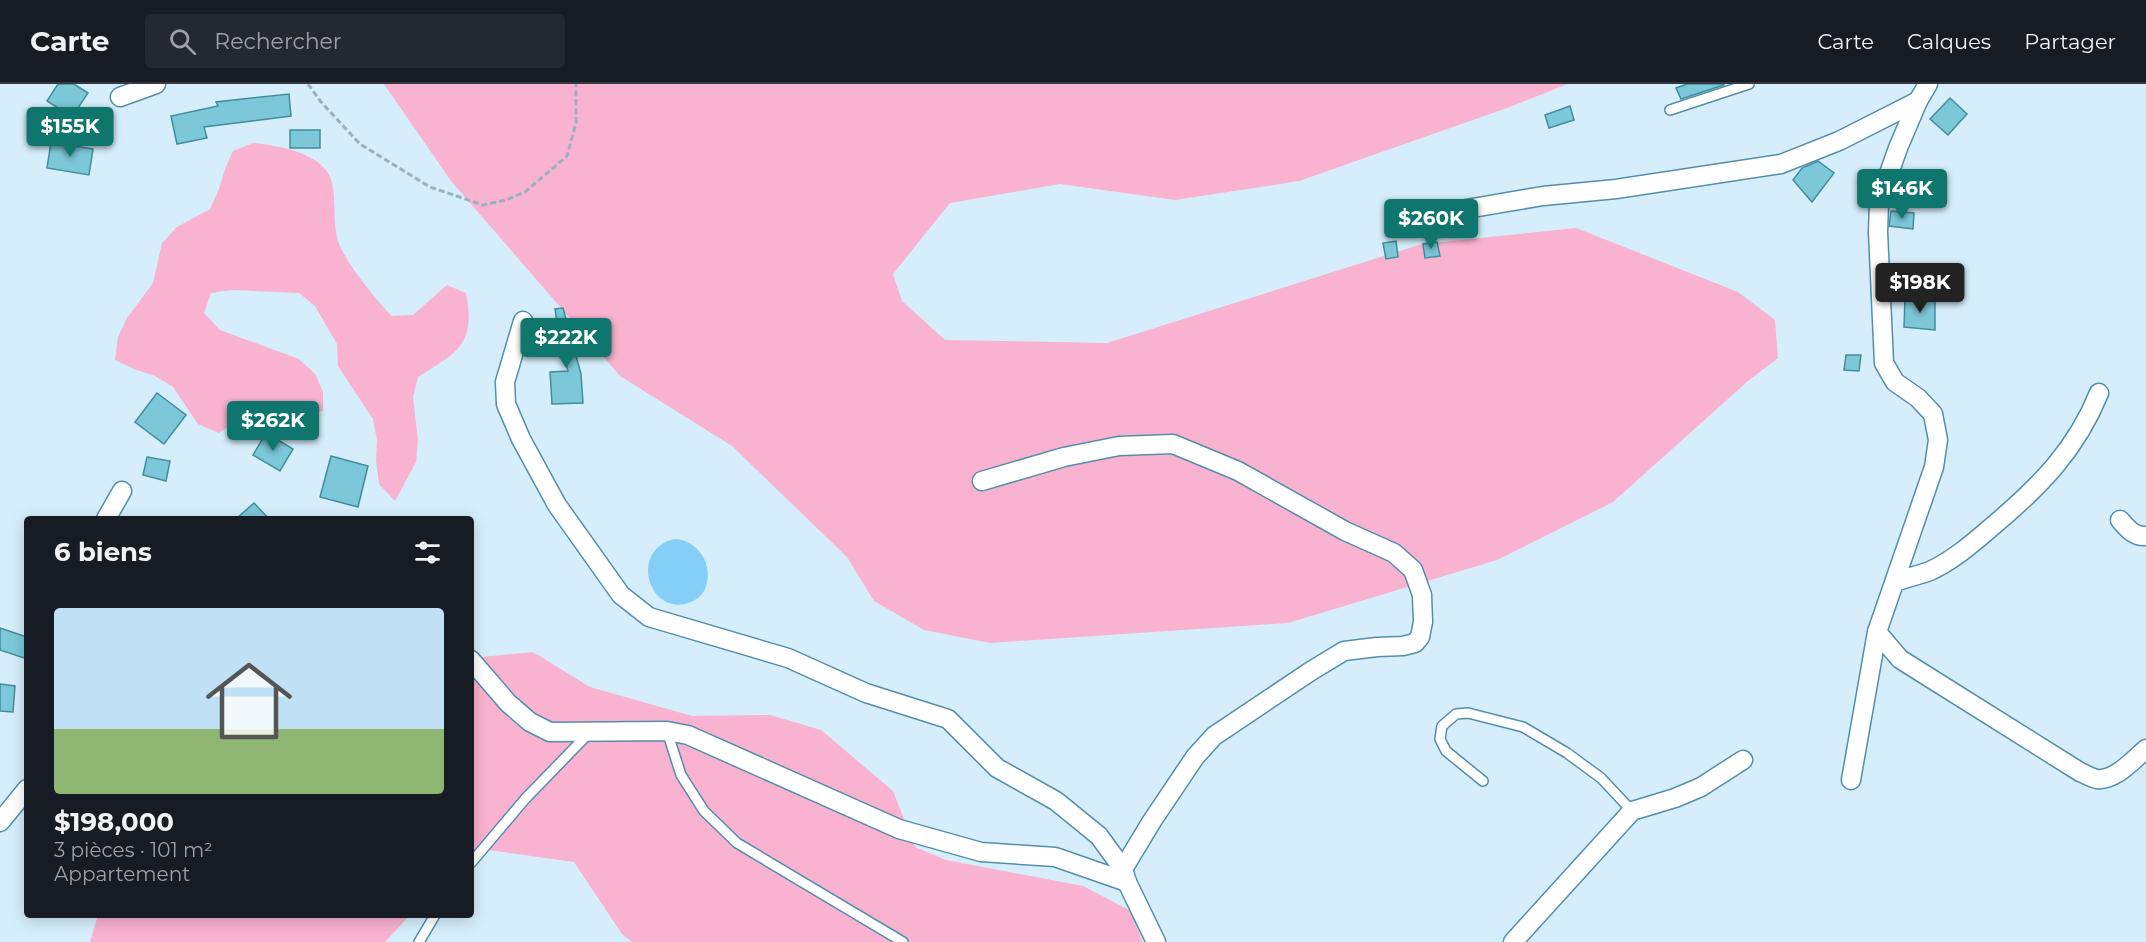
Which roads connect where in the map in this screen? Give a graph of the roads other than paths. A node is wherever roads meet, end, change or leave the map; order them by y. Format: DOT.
graph roads {
  1 [pos="156,84"];
  2 [pos="1749,84"];
  3 [pos="1928,84"];
  4 [pos="120,97"];
  5 [pos="1918,101"];
  6 [pos="1670,110"];
  7 [pos="1396,221"];
  8 [pos="523,321"];
  9 [pos="2099,393"];
  10 [pos="982,482"];
  11 [pos="122,492"];
  12 [pos="108,516"];
  13 [pos="2120,520"];
  14 [pos="2146,536"];
  15 [pos="1895,582"];
  16 [pos="1877,632"];
  17 [pos="474,663"];
  18 [pos="667,731"];
  19 [pos="590,732"];
  20 [pos="2146,749"];
  21 [pos="1743,760"];
  22 [pos="1851,780"];
  23 [pos="1484,782"];
  24 [pos="24,793"];
  25 [pos="1632,811"];
  26 [pos="0,822"];
  27 [pos="474,859"];
  28 [pos="1125,876"];
  29 [pos="433,918"];
  30 [pos="419,942"];
  31 [pos="903,942"];
  32 [pos="1156,942"];
  33 [pos="1513,942"];
  1 -- 4 [label="street"];
  2 -- 6 [label="lane"];
  3 -- 5 [label="street"];
  5 -- 7 [label="street"];
  5 -- 15 [label="street"];
  8 -- 28 [label="street"];
  9 -- 15 [label="street"];
  10 -- 28 [label="street"];
  11 -- 12 [label="street"];
  13 -- 14 [label="street"];
  15 -- 16 [label="street"];
  16 -- 20 [label="street"];
  16 -- 22 [label="street"];
  17 -- 19 [label="street"];
  18 -- 19 [label="street"];
  18 -- 28 [label="street"];
  18 -- 31 [label="lane"];
  19 -- 27 [label="lane"];
  21 -- 25 [label="street"];
  23 -- 25 [label="lane"];
  24 -- 26 [label="street"];
  25 -- 33 [label="street"];
  28 -- 32 [label="street"];
  29 -- 30 [label="lane"];
}
